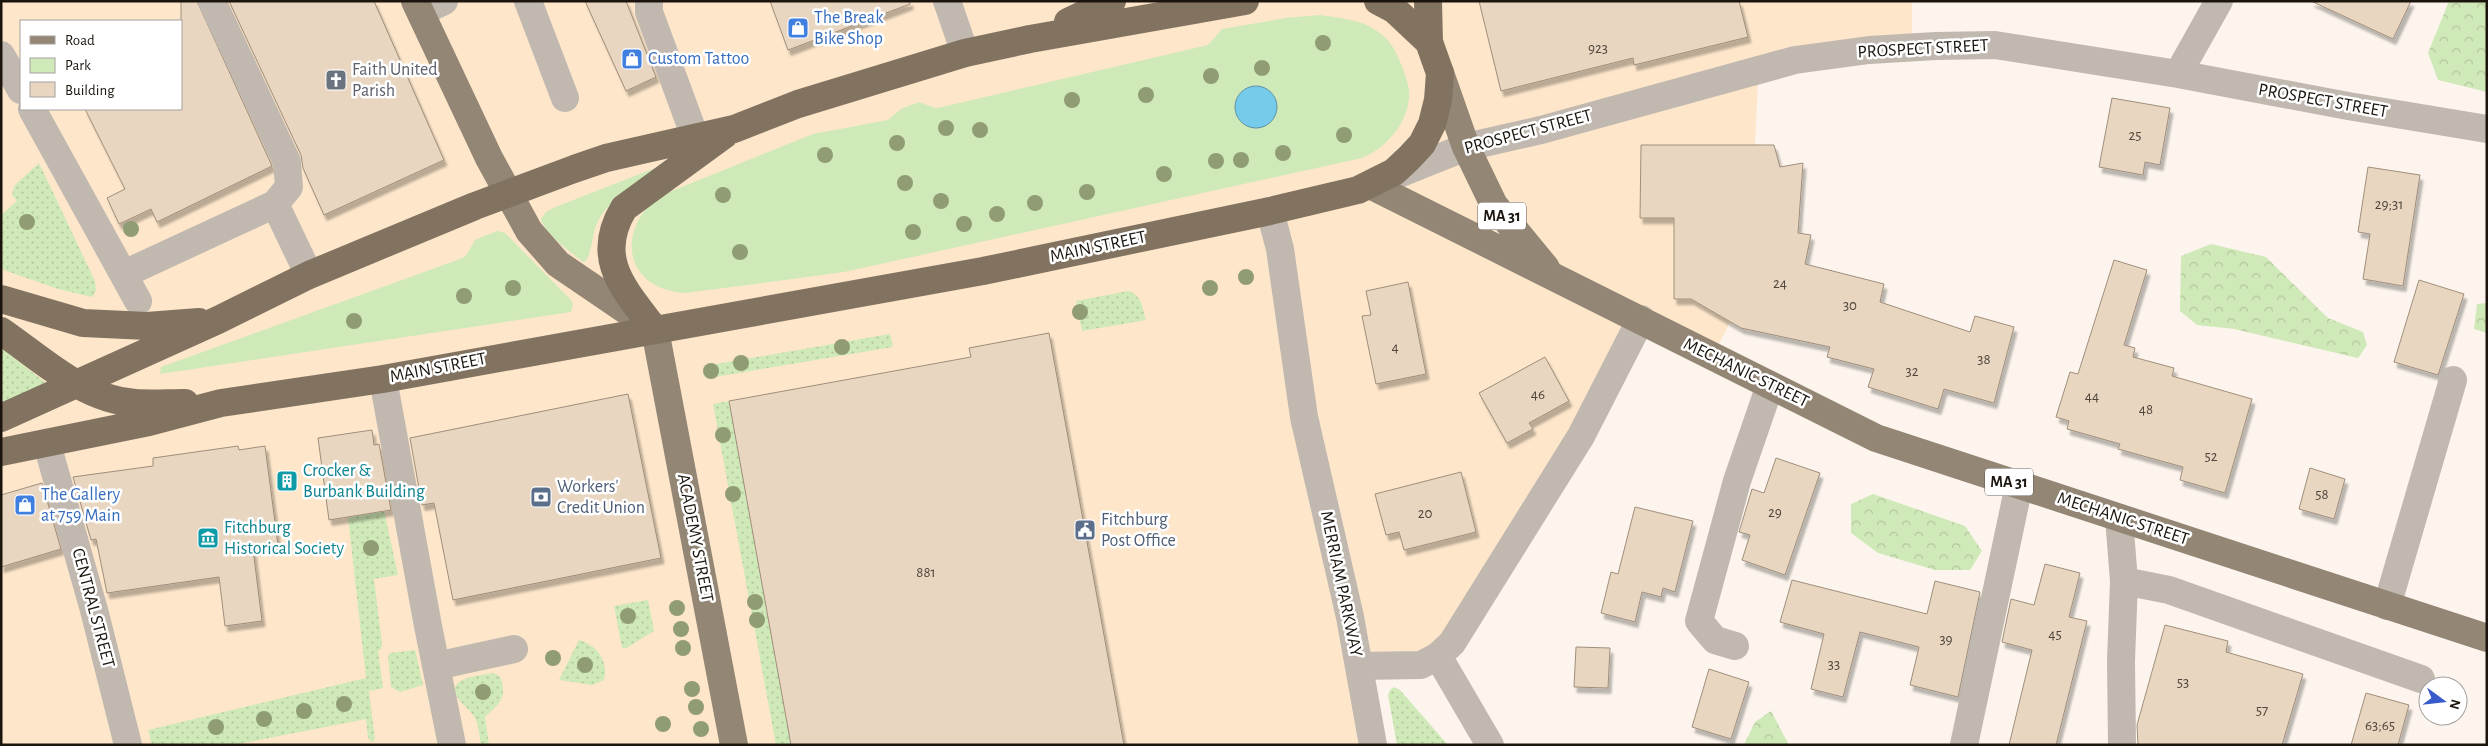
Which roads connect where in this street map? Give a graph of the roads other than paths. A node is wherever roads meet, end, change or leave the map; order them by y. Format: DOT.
graph roads {
  1 [pos="212,1"];
  2 [pos="528,1"];
  3 [pos="649,1"];
  4 [pos="947,1"];
  5 [pos="1112,1"];
  6 [pos="1245,1"];
  7 [pos="1378,1"];
  8 [pos="1428,1"];
  9 [pos="2219,1"];
  10 [pos="426,5"];
  11 [pos="1030,39"];
  12 [pos="1429,42"];
  13 [pos="1,54"];
  14 [pos="965,54"];
  15 [pos="1440,73"];
  16 [pos="2178,74"];
  17 [pos="20,88"];
  18 [pos="565,98"];
  19 [pos="33,110"];
  20 [pos="734,129"];
  21 [pos="2487,129"];
  22 [pos="695,138"];
  23 [pos="1466,147"];
  24 [pos="1370,185"];
  25 [pos="508,193"];
  26 [pos="275,204"];
  27 [pos="1270,211"];
  28 [pos="124,274"];
  29 [pos="308,274"];
  30 [pos="1552,275"];
  31 [pos="1,299"];
  32 [pos="138,300"];
  33 [pos="1641,319"];
  34 [pos="218,320"];
  35 [pos="655,330"];
  36 [pos="1,331"];
  37 [pos="383,379"];
  38 [pos="2453,380"];
  39 [pos="79,384"];
  40 [pos="1770,385"];
  41 [pos="221,403"];
  42 [pos="1,418"];
  43 [pos="47,444"];
  44 [pos="1,452"];
  45 [pos="2019,485"];
  46 [pos="2119,518"];
  47 [pos="2124,581"];
  48 [pos="2387,606"];
  49 [pos="2487,638"];
  50 [pos="1735,646"];
  51 [pos="514,649"];
  52 [pos="1438,656"];
  53 [pos="436,666"];
  54 [pos="1359,666"];
  55 [pos="2418,679"];
  56 [pos="128,745"];
  57 [pos="452,745"];
  58 [pos="734,745"];
  59 [pos="1373,745"];
  60 [pos="1490,745"];
  61 [pos="1964,745"];
  62 [pos="2122,745"];
  1 -- 26 [label="street"];
  2 -- 18 [label="street"];
  3 -- 22 [label="street"];
  4 -- 14 [label="street"];
  5 -- 11 [label="highway"];
  6 -- 11 [label="highway"];
  7 -- 12 [label="highway, MAIN STREET"];
  8 -- 12 [label="highway, MAIN STREET"];
  9 -- 16 [label="street"];
  10 -- 25 [label="main road"];
  11 -- 14 [label="highway"];
  12 -- 15 [label="highway, MAIN STREET"];
  13 -- 17 [label="street"];
  14 -- 20 [label="highway"];
  15 -- 23 [label="main road, MAIN STREET / MA 31"];
  15 -- 24 [label="highway, MAIN STREET"];
  16 -- 21 [label="street, PROSPECT STREET"];
  16 -- 23 [label="street, PROSPECT STREET"];
  19 -- 28 [label="street"];
  20 -- 22 [label="highway"];
  20 -- 35 [label="highway"];
  22 -- 25 [label="highway"];
  23 -- 24 [label="street, PROSPECT STREET"];
  23 -- 30 [label="main road, MECHANIC STREET / MA 31"];
  24 -- 27 [label="highway, MAIN STREET"];
  24 -- 30 [label="main road, MECHANIC STREET"];
  25 -- 29 [label="highway"];
  25 -- 35 [label="main road"];
  26 -- 28 [label="street"];
  26 -- 29 [label="street"];
  27 -- 35 [label="highway, MAIN STREET"];
  27 -- 54 [label="street, MERRIAM PARKWAY"];
  28 -- 32 [label="street"];
  29 -- 34 [label="highway"];
  30 -- 33 [label="main road, MECHANIC STREET / MA 31"];
  31 -- 34 [label="highway"];
  33 -- 40 [label="main road, MECHANIC STREET / MA 31"];
  33 -- 52 [label="street, MERRIAM PARKWAY"];
  34 -- 39 [label="highway"];
  35 -- 37 [label="highway, MAIN STREET"];
  35 -- 58 [label="main road, ACADEMY STREET"];
  36 -- 39 [label="highway, MAIN STREET"];
  37 -- 41 [label="highway, MAIN STREET"];
  37 -- 53 [label="street"];
  38 -- 48 [label="street"];
  39 -- 41 [label="highway, MAIN STREET"];
  39 -- 42 [label="highway"];
  40 -- 45 [label="main road, MECHANIC STREET / MA 31"];
  40 -- 50 [label="street"];
  41 -- 43 [label="highway, MAIN STREET"];
  43 -- 44 [label="highway, MAIN STREET"];
  43 -- 56 [label="street, CENTRAL STREET"];
  45 -- 46 [label="main road, MECHANIC STREET / MA 31"];
  45 -- 61 [label="street"];
  46 -- 47 [label="street"];
  46 -- 48 [label="main road, MECHANIC STREET / MA 31"];
  47 -- 55 [label="street"];
  47 -- 62 [label="street"];
  48 -- 49 [label="main road, MECHANIC STREET / MA 31"];
  51 -- 53 [label="street"];
  52 -- 54 [label="street, MERRIAM PARKWAY"];
  52 -- 60 [label="street"];
  53 -- 57 [label="street"];
  54 -- 59 [label="street"];
}
